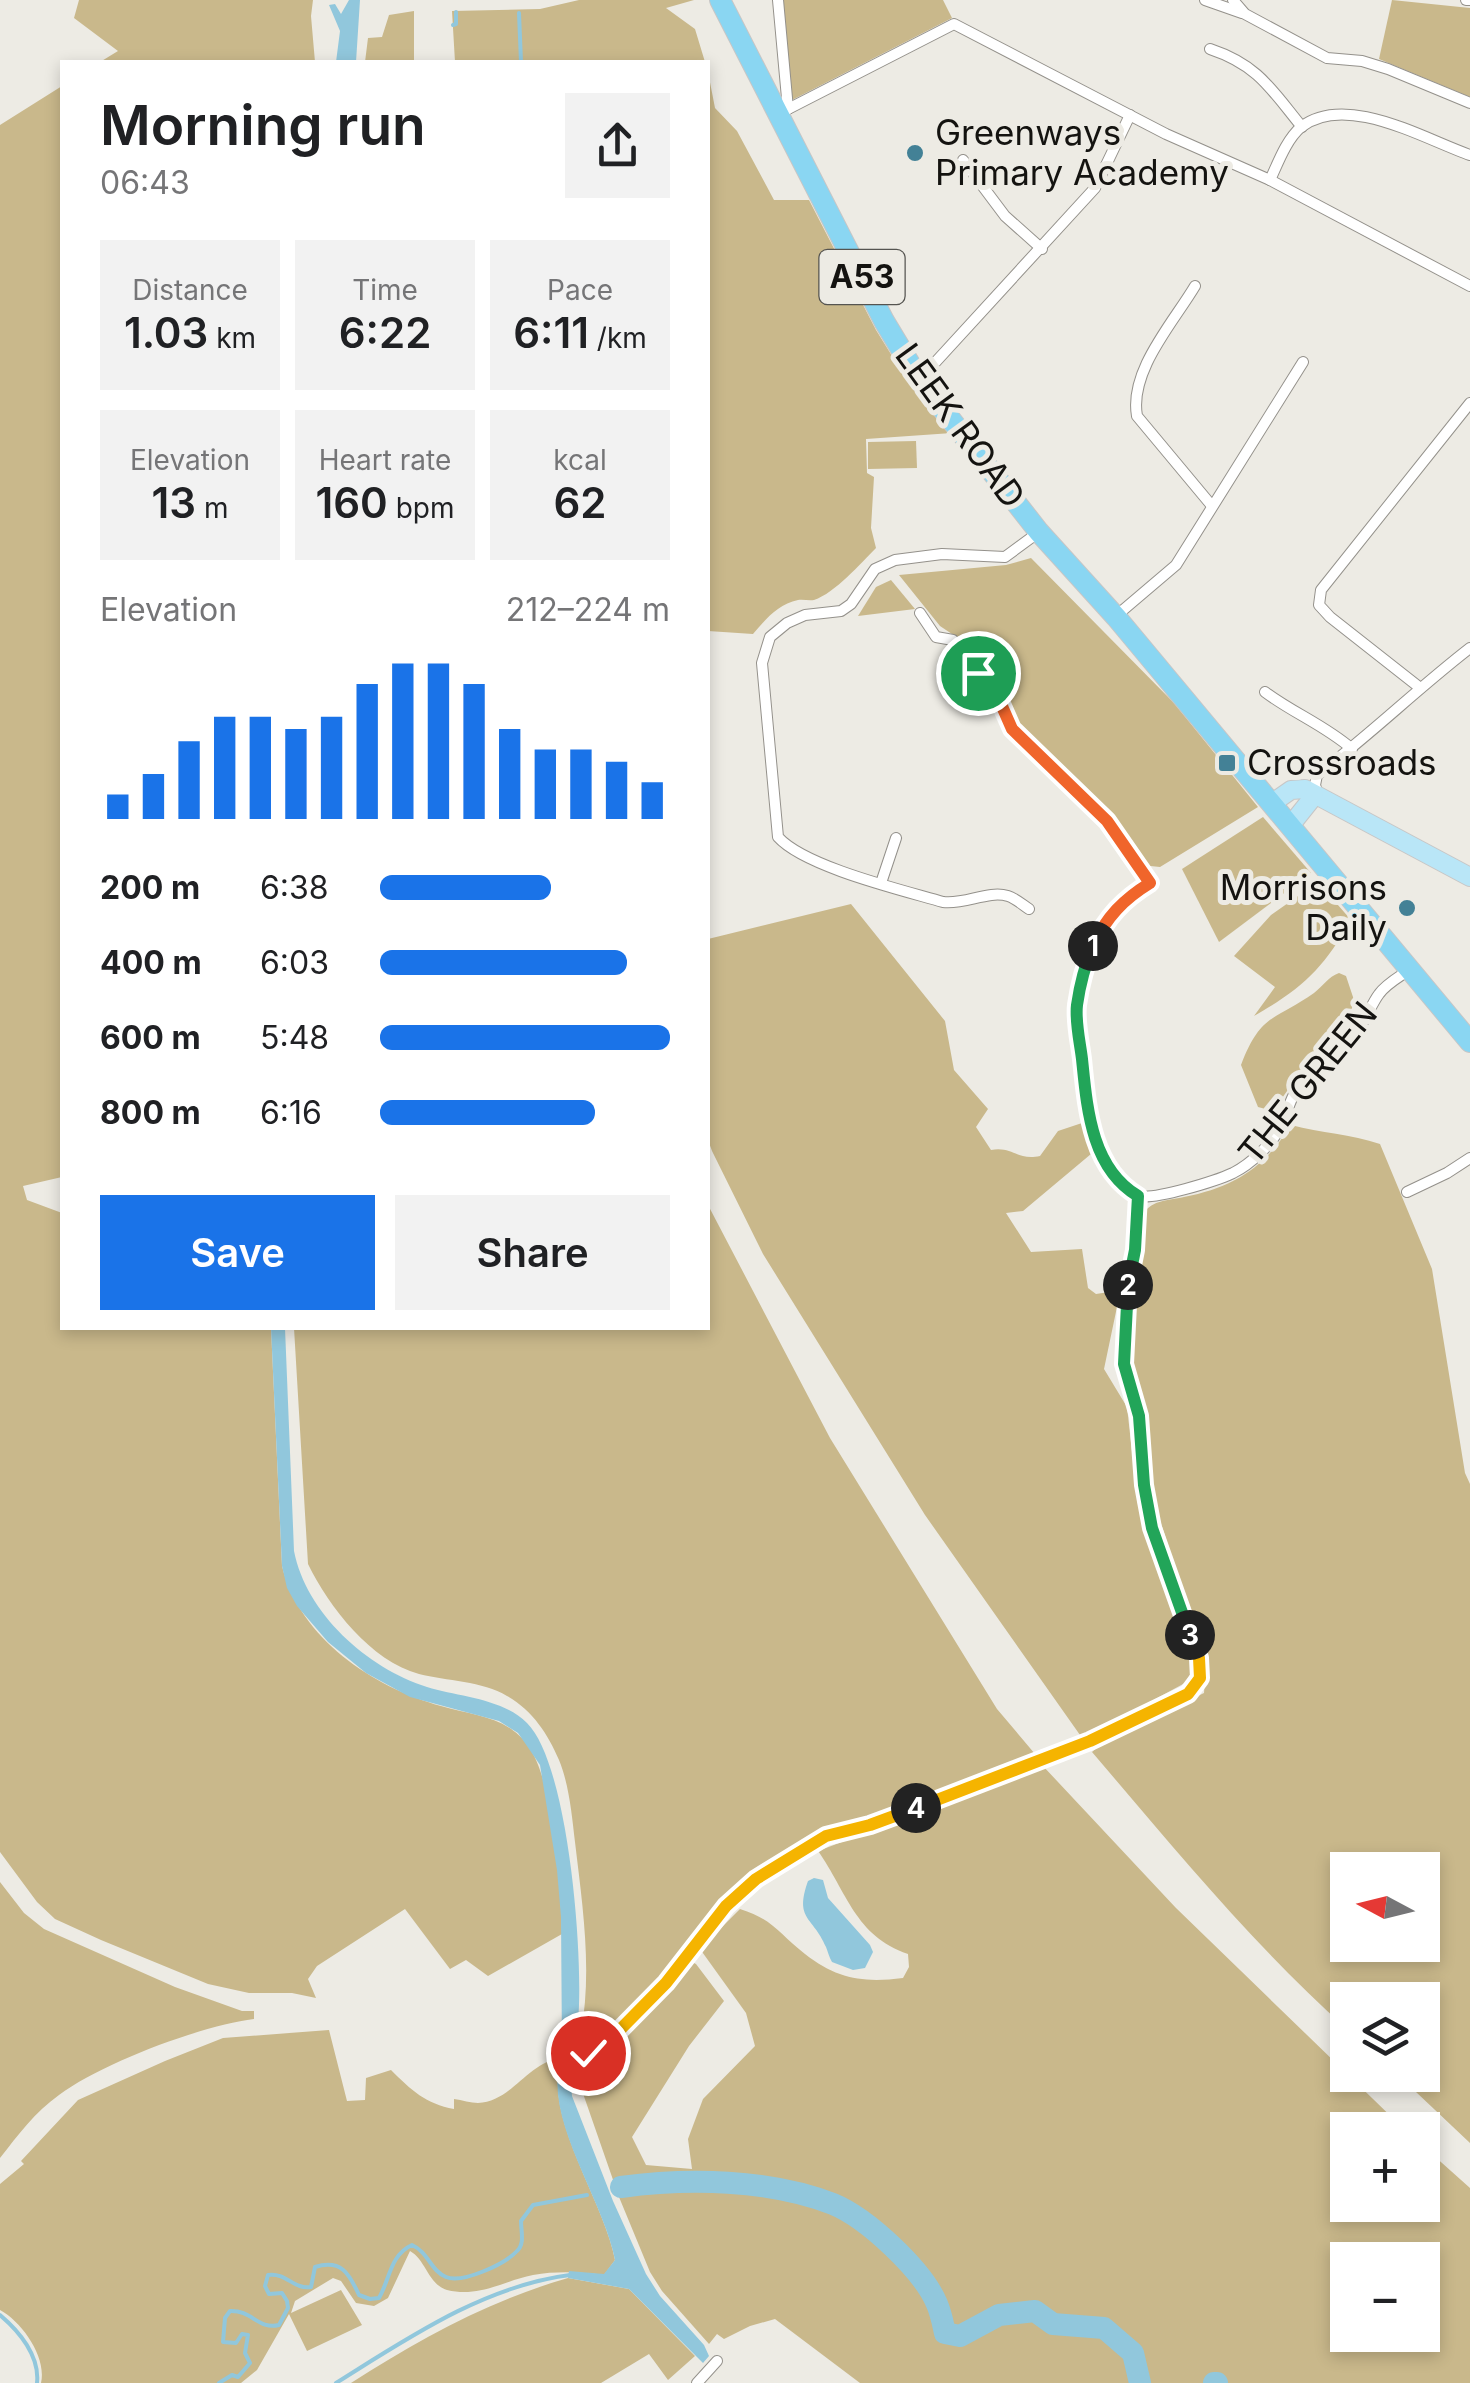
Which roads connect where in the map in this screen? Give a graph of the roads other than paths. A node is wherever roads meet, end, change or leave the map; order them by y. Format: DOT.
graph roads {
  1 [pos="720,0"];
  2 [pos="778,0"];
  3 [pos="1205,0"];
  4 [pos="1234,0"];
  5 [pos="1244,14"];
  6 [pos="1210,49"];
  7 [pos="1470,102"];
  8 [pos="783,110"];
  9 [pos="1130,116"];
  10 [pos="1302,127"];
  11 [pos="1470,155"];
  12 [pos="963,160"];
  13 [pos="1270,180"];
  14 [pos="1042,249"];
  15 [pos="1195,286"];
  16 [pos="1470,286"];
  17 [pos="1303,362"];
  18 [pos="919,380"];
  19 [pos="1470,403"];
  20 [pos="1212,506"];
  21 [pos="1039,532"];
  22 [pos="920,613"];
  23 [pos="1116,617"];
  24 [pos="1470,648"];
  25 [pos="1420,687"];
  26 [pos="1265,692"];
  27 [pos="1352,749"];
  28 [pos="1316,796"];
  29 [pos="1271,804"];
  30 [pos="1290,826"];
  31 [pos="896,838"];
  32 [pos="1470,876"];
  33 [pos="882,883"];
  34 [pos="1029,909"];
  35 [pos="1410,969"];
  36 [pos="1470,1042"];
  37 [pos="1470,1158"];
  38 [pos="1412,1185"];
  39 [pos="1138,1196"];
  40 [pos="581,2053"];
  41 [pos="718,2361"];
  42 [pos="698,2383"];
  1 -- 8 [label="highway, LEEK ROAD / A53"];
  2 -- 8 [label="street"];
  3 -- 5 [label="street"];
  4 -- 5 [label="street"];
  5 -- 7 [label="street"];
  6 -- 10 [label="street"];
  8 -- 9 [label="street"];
  8 -- 18 [label="highway, LEEK ROAD / A53"];
  9 -- 13 [label="street"];
  9 -- 14 [label="street"];
  10 -- 11 [label="street"];
  10 -- 13 [label="street"];
  12 -- 14 [label="street"];
  13 -- 16 [label="street"];
  14 -- 18 [label="street"];
  15 -- 20 [label="street"];
  17 -- 20 [label="street"];
  18 -- 21 [label="highway, LEEK ROAD / A53"];
  19 -- 25 [label="street"];
  20 -- 23 [label="street"];
  21 -- 23 [label="highway, LEEK ROAD / A53"];
  21 -- 33 [label="street"];
  22 -- 39 [label="street"];
  23 -- 29 [label="highway, LEEK ROAD / A53"];
  24 -- 25 [label="street"];
  25 -- 27 [label="street"];
  26 -- 27 [label="street"];
  27 -- 28 [label="street"];
  28 -- 29 [label="main road"];
  28 -- 30 [label="main road"];
  28 -- 32 [label="main road"];
  29 -- 30 [label="highway, A53"];
  30 -- 35 [label="highway, A53"];
  31 -- 33 [label="street"];
  33 -- 34 [label="street"];
  35 -- 36 [label="highway, A53"];
  35 -- 39 [label="street, THE GREEN"];
  37 -- 38 [label="street"];
  39 -- 40 [label="street"];
  41 -- 42 [label="street"];
}
